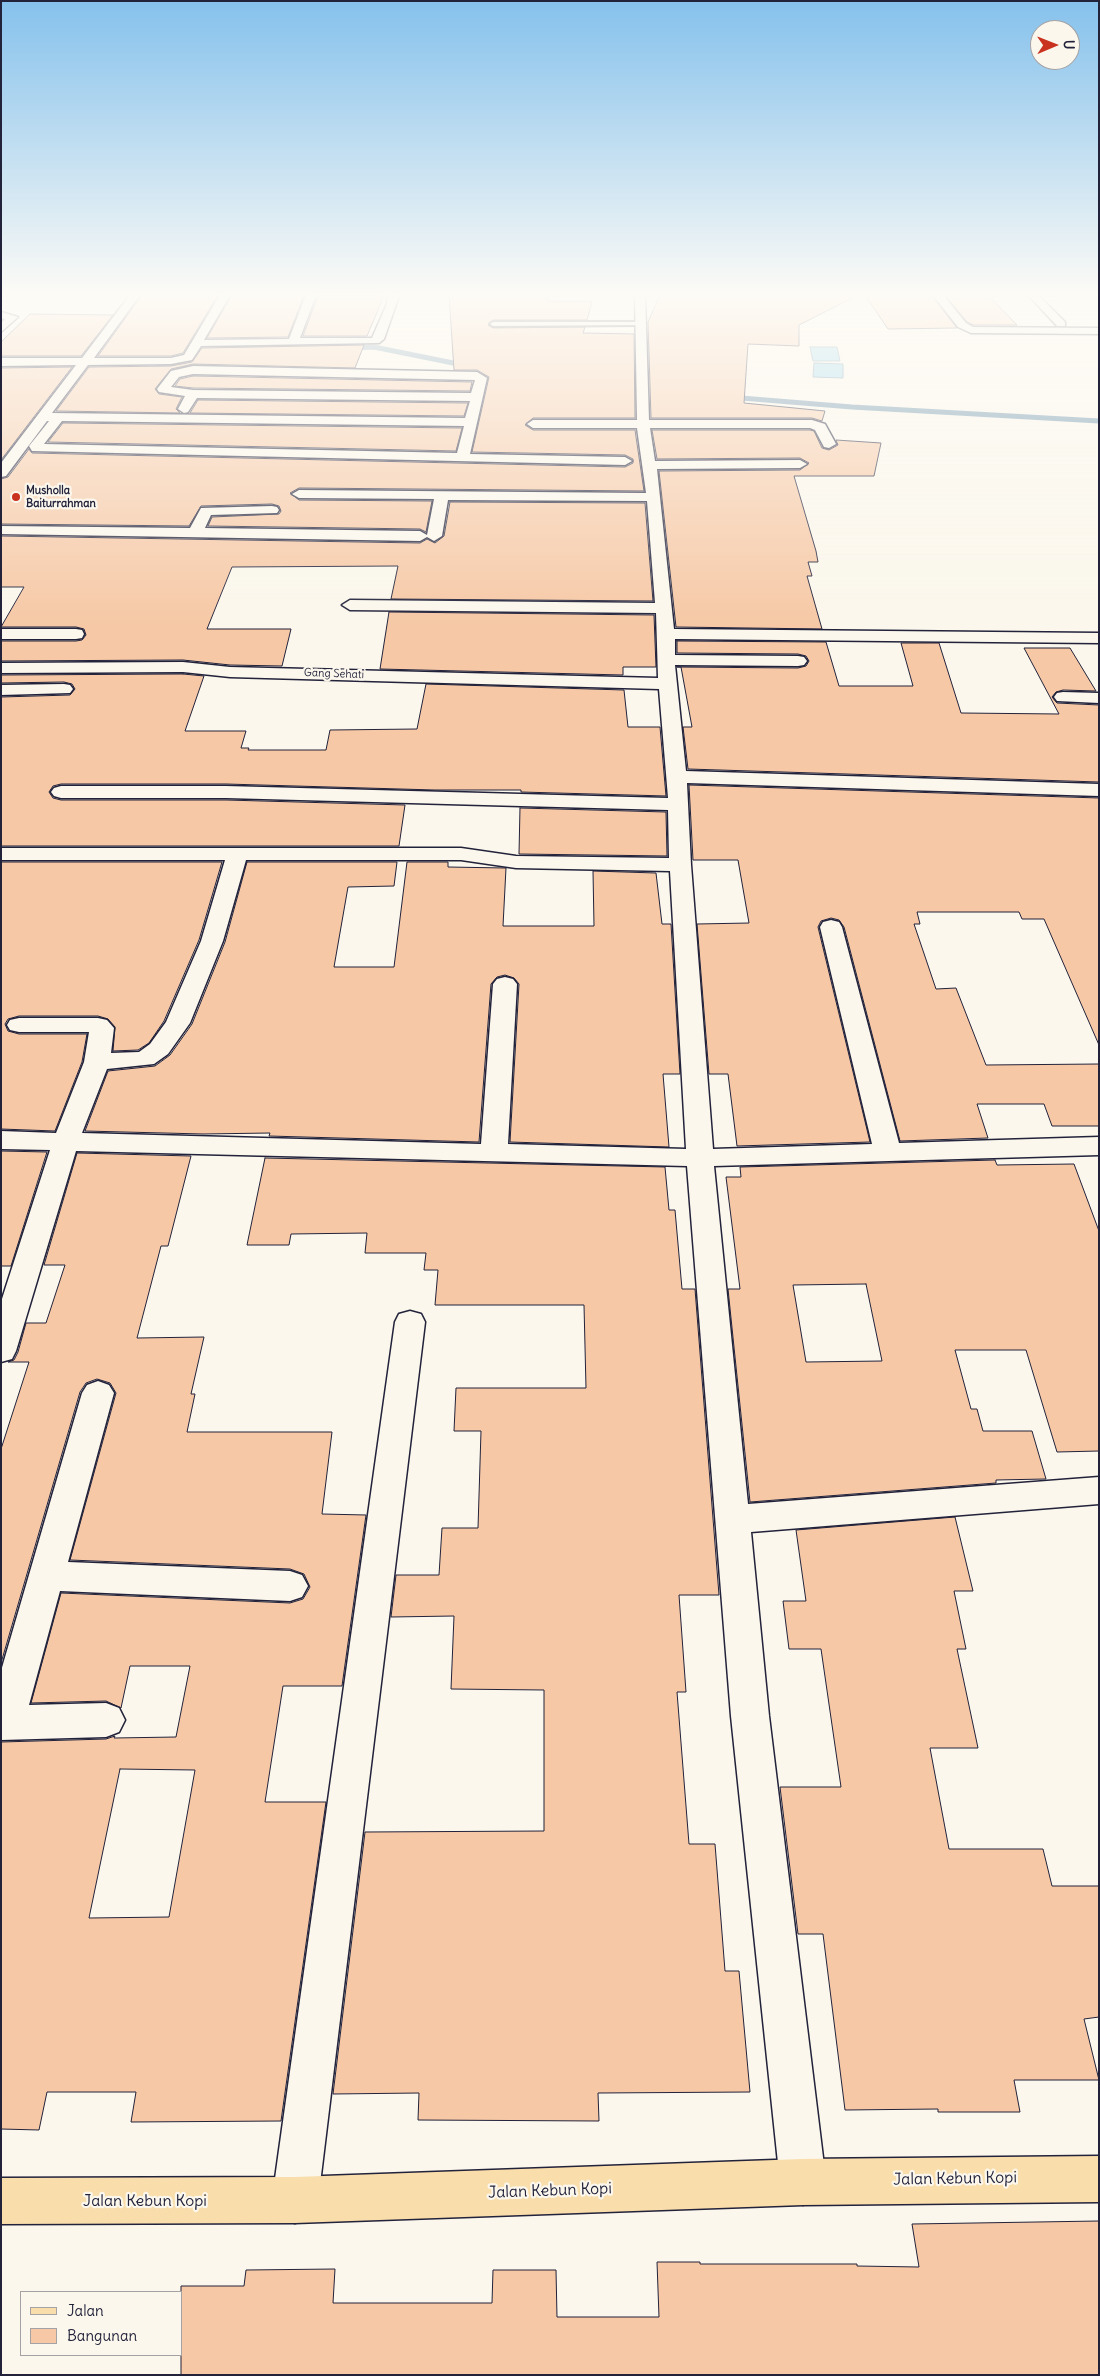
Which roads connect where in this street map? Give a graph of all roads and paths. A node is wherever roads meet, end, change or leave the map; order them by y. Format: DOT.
graph roads {
  1 [pos="56,406"];
  2 [pos="186,406"];
  3 [pos="475,406"];
  4 [pos="643,406"];
  5 [pos="50,416"];
  6 [pos="180,416"];
  7 [pos="472,422"];
  8 [pos="533,424"];
  9 [pos="643,425"];
  10 [pos="10,441"];
  11 [pos="27,441"];
  12 [pos="829,444"];
  13 [pos="154,450"];
  14 [pos="463,456"];
  15 [pos="636,463"];
  16 [pos="800,464"];
  17 [pos="4,468"];
  18 [pos="299,494"];
  19 [pos="442,494"];
  20 [pos="654,497"];
  21 [pos="272,510"];
  22 [pos="1,530"];
  23 [pos="195,533"];
  24 [pos="350,605"];
  25 [pos="1,634"];
  26 [pos="76,634"];
  27 [pos="1099,638"];
  28 [pos="666,647"];
  29 [pos="798,661"];
  30 [pos="1,668"];
  31 [pos="64,689"];
  32 [pos="1,690"];
  33 [pos="1063,697"];
  34 [pos="1099,698"];
  35 [pos="677,790"];
  36 [pos="1099,790"];
  37 [pos="61,792"];
  38 [pos="1,854"];
  39 [pos="237,854"];
  40 [pos="680,865"];
  41 [pos="831,927"];
  42 [pos="505,984"];
  43 [pos="19,1025"];
  44 [pos="97,1062"];
  45 [pos="1,1140"];
  46 [pos="65,1143"];
  47 [pos="1099,1146"];
  48 [pos="494,1153"];
  49 [pos="888,1153"];
  50 [pos="700,1158"];
  51 [pos="410,1322"];
  52 [pos="1,1351"];
  53 [pos="98,1393"];
  54 [pos="1099,1490"];
  55 [pos="734,1519"];
  56 [pos="46,1576"];
  57 [pos="290,1586"];
  58 [pos="106,1720"];
  59 [pos="3,1723"];
  60 [pos="1099,2179"];
  61 [pos="803,2182"];
  62 [pos="295,2200"];
  63 [pos="1,2201"];
  1 -- 5 [label="street"];
  2 -- 6 [label="street"];
  3 -- 7 [label="street"];
  4 -- 9 [label="street"];
  5 -- 6 [label="street"];
  5 -- 11 [label="street"];
  5 -- 13 [label="street"];
  6 -- 7 [label="street"];
  6 -- 13 [label="street"];
  7 -- 14 [label="street"];
  8 -- 9 [label="street"];
  9 -- 12 [label="street"];
  9 -- 15 [label="street"];
  10 -- 11 [label="street"];
  11 -- 17 [label="street"];
  13 -- 14 [label="street"];
  14 -- 15 [label="street"];
  15 -- 16 [label="street"];
  15 -- 20 [label="street"];
  18 -- 19 [label="street"];
  19 -- 20 [label="street"];
  19 -- 23 [label="street"];
  20 -- 28 [label="street"];
  21 -- 23 [label="street"];
  22 -- 23 [label="street"];
  24 -- 28 [label="street"];
  25 -- 26 [label="street"];
  27 -- 28 [label="street"];
  28 -- 29 [label="street"];
  28 -- 30 [label="street, Gang Sehati"];
  28 -- 35 [label="street"];
  31 -- 32 [label="street"];
  33 -- 34 [label="street"];
  35 -- 36 [label="street"];
  35 -- 37 [label="street"];
  35 -- 40 [label="street"];
  38 -- 39 [label="street"];
  39 -- 40 [label="street"];
  39 -- 44 [label="street"];
  40 -- 50 [label="street"];
  41 -- 49 [label="street"];
  42 -- 48 [label="street"];
  43 -- 44 [label="street"];
  44 -- 46 [label="street"];
  45 -- 46 [label="street"];
  46 -- 48 [label="street"];
  46 -- 52 [label="street"];
  47 -- 49 [label="street"];
  48 -- 50 [label="street"];
  49 -- 50 [label="street"];
  50 -- 55 [label="street"];
  51 -- 62 [label="street"];
  53 -- 56 [label="street"];
  54 -- 55 [label="street"];
  55 -- 61 [label="street"];
  56 -- 57 [label="street"];
  56 -- 59 [label="street"];
  58 -- 59 [label="street"];
  60 -- 61 [label="main road, Jalan Kebun Kopi"];
  61 -- 62 [label="main road, Jalan Kebun Kopi"];
  62 -- 63 [label="main road, Jalan Kebun Kopi"];
}
